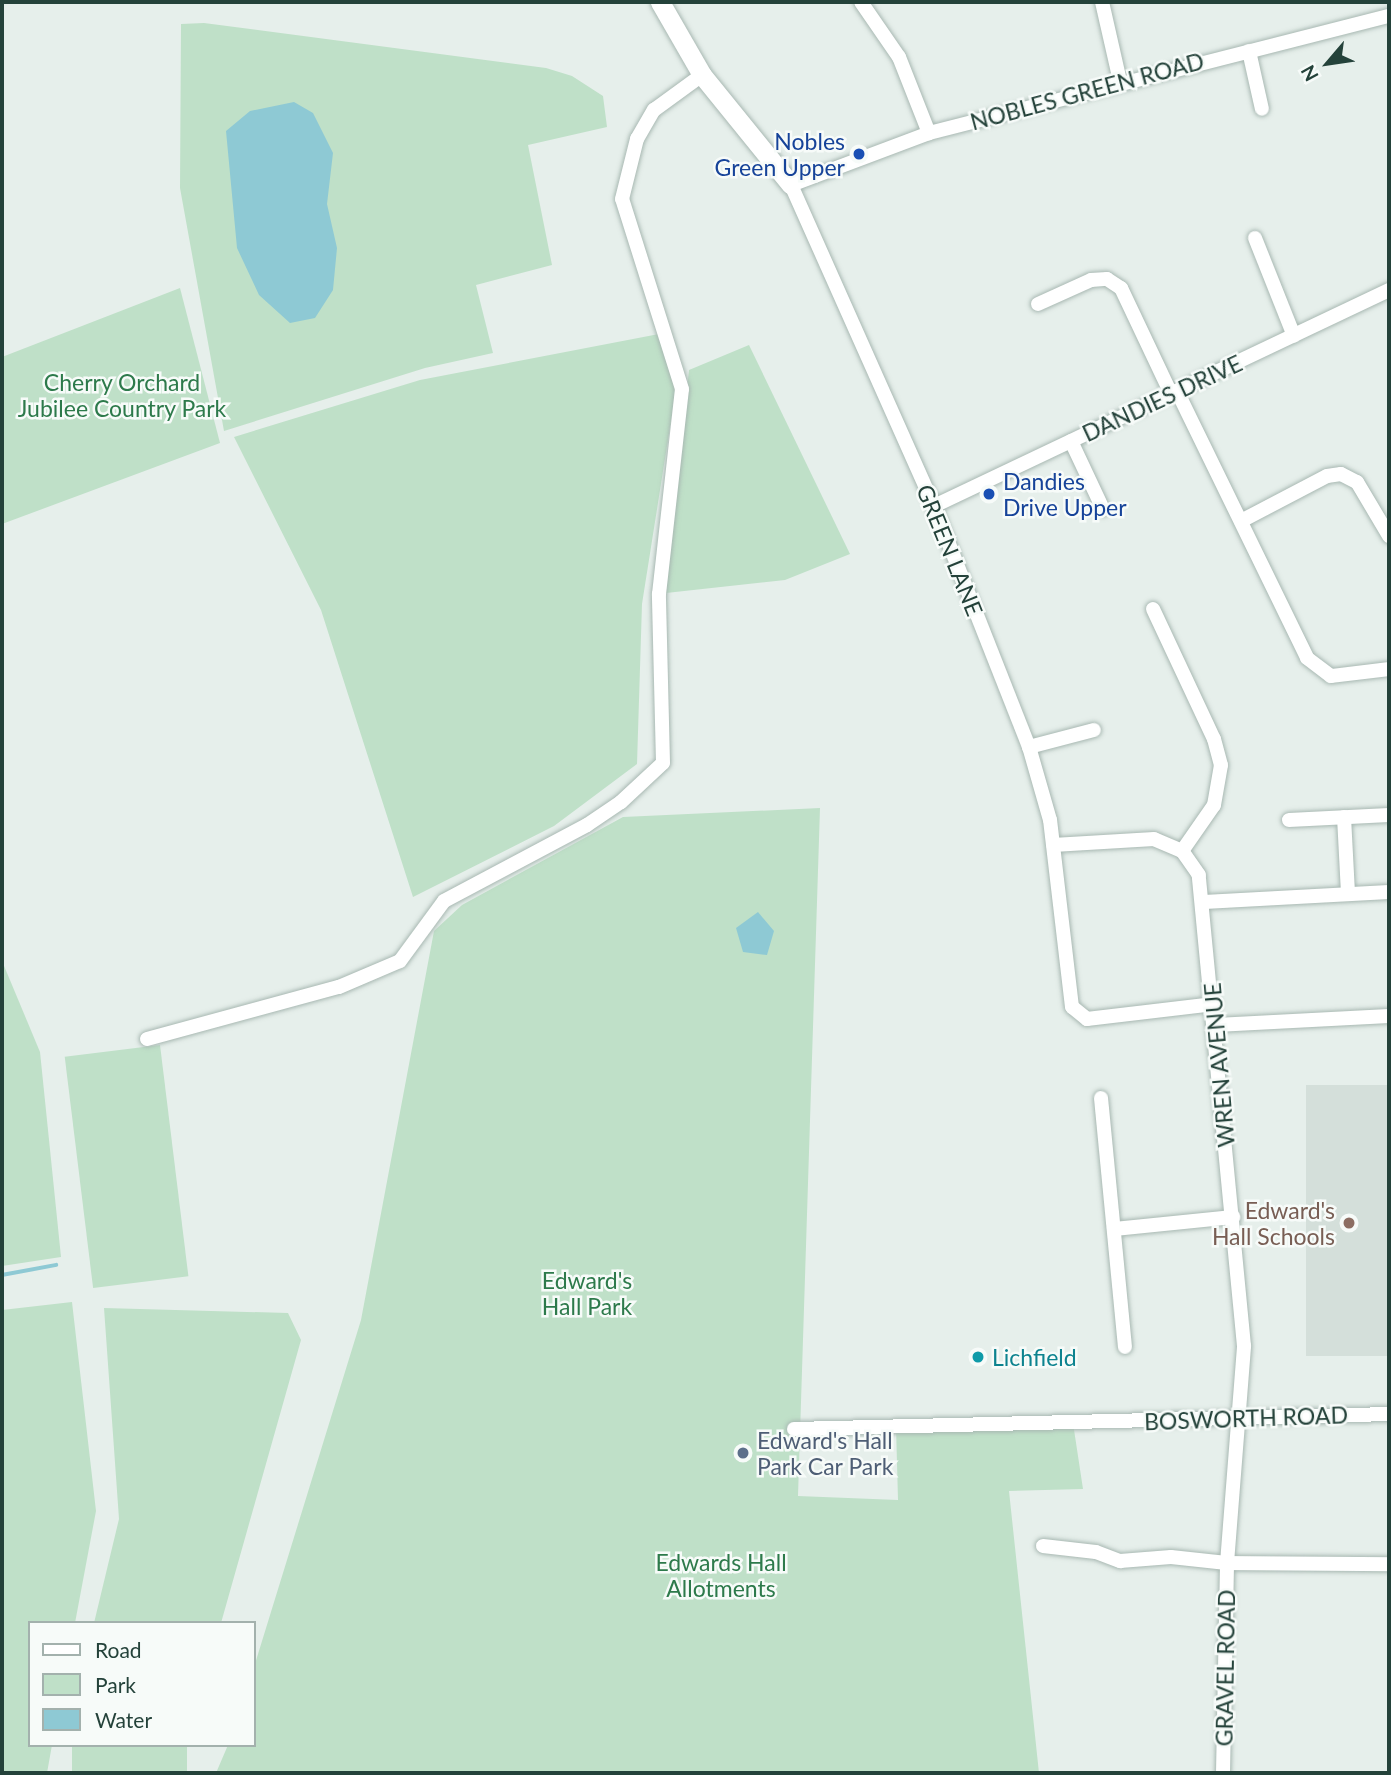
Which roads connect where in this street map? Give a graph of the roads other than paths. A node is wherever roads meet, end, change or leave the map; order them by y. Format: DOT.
graph roads {
  1 [pos="660,2"];
  2 [pos="861,2"];
  3 [pos="1102,2"];
  4 [pos="1389,16"];
  5 [pos="1249,51"];
  6 [pos="702,75"];
  7 [pos="1120,81"];
  8 [pos="1262,109"];
  9 [pos="929,133"];
  10 [pos="791,185"];
  11 [pos="1255,238"];
  12 [pos="1389,290"];
  13 [pos="1038,304"];
  14 [pos="1294,336"];
  15 [pos="1174,393"];
  16 [pos="1071,441"];
  17 [pos="934,506"];
  18 [pos="1102,509"];
  19 [pos="1241,521"];
  20 [pos="1389,536"];
  21 [pos="1153,609"];
  22 [pos="1389,669"];
  23 [pos="1094,730"];
  24 [pos="1029,747"];
  25 [pos="1389,815"];
  26 [pos="1344,817"];
  27 [pos="1289,820"];
  28 [pos="1053,845"];
  29 [pos="1182,851"];
  30 [pos="1389,892"];
  31 [pos="1348,894"];
  32 [pos="1204,902"];
  33 [pos="1214,1004"];
  34 [pos="1389,1016"];
  35 [pos="1216,1025"];
  36 [pos="147,1039"];
  37 [pos="1101,1098"];
  38 [pos="1234,1217"];
  39 [pos="1114,1229"];
  40 [pos="1125,1347"];
  41 [pos="1389,1414"];
  42 [pos="1238,1417"];
  43 [pos="794,1429"];
  44 [pos="1043,1546"];
  45 [pos="1227,1563"];
  46 [pos="1389,1564"];
  47 [pos="1223,1773"];
  1 -- 6 [label="street, GREEN LANE"];
  2 -- 9 [label="street"];
  3 -- 7 [label="street"];
  4 -- 5 [label="street, NOBLES GREEN ROAD"];
  5 -- 7 [label="street, NOBLES GREEN ROAD"];
  5 -- 8 [label="street"];
  6 -- 10 [label="street, GREEN LANE"];
  6 -- 36 [label="street"];
  7 -- 9 [label="street, NOBLES GREEN ROAD"];
  9 -- 10 [label="street, NOBLES GREEN ROAD"];
  10 -- 17 [label="street, GREEN LANE"];
  11 -- 14 [label="street"];
  12 -- 14 [label="street, DANDIES DRIVE"];
  13 -- 15 [label="street"];
  14 -- 15 [label="street, DANDIES DRIVE"];
  15 -- 16 [label="street, DANDIES DRIVE"];
  15 -- 19 [label="street"];
  16 -- 17 [label="street, DANDIES DRIVE"];
  16 -- 18 [label="street"];
  17 -- 24 [label="street, GREEN LANE"];
  19 -- 20 [label="street"];
  19 -- 22 [label="street"];
  21 -- 29 [label="street"];
  23 -- 24 [label="street"];
  24 -- 28 [label="street, GREEN LANE"];
  25 -- 26 [label="street"];
  26 -- 27 [label="street"];
  26 -- 31 [label="street"];
  28 -- 29 [label="street"];
  28 -- 33 [label="street, GREEN LANE"];
  29 -- 32 [label="street, WREN AVENUE"];
  30 -- 31 [label="street"];
  31 -- 32 [label="street"];
  32 -- 33 [label="street, WREN AVENUE"];
  33 -- 35 [label="street, WREN AVENUE"];
  34 -- 35 [label="street"];
  35 -- 38 [label="street, WREN AVENUE"];
  37 -- 39 [label="street"];
  38 -- 39 [label="street"];
  38 -- 42 [label="street, WREN AVENUE"];
  39 -- 40 [label="street"];
  41 -- 42 [label="street, BOSWORTH ROAD"];
  42 -- 43 [label="street, BOSWORTH ROAD"];
  42 -- 45 [label="street, GRAVEL ROAD"];
  44 -- 45 [label="street"];
  45 -- 46 [label="street"];
  45 -- 47 [label="street, GRAVEL ROAD"];
}
